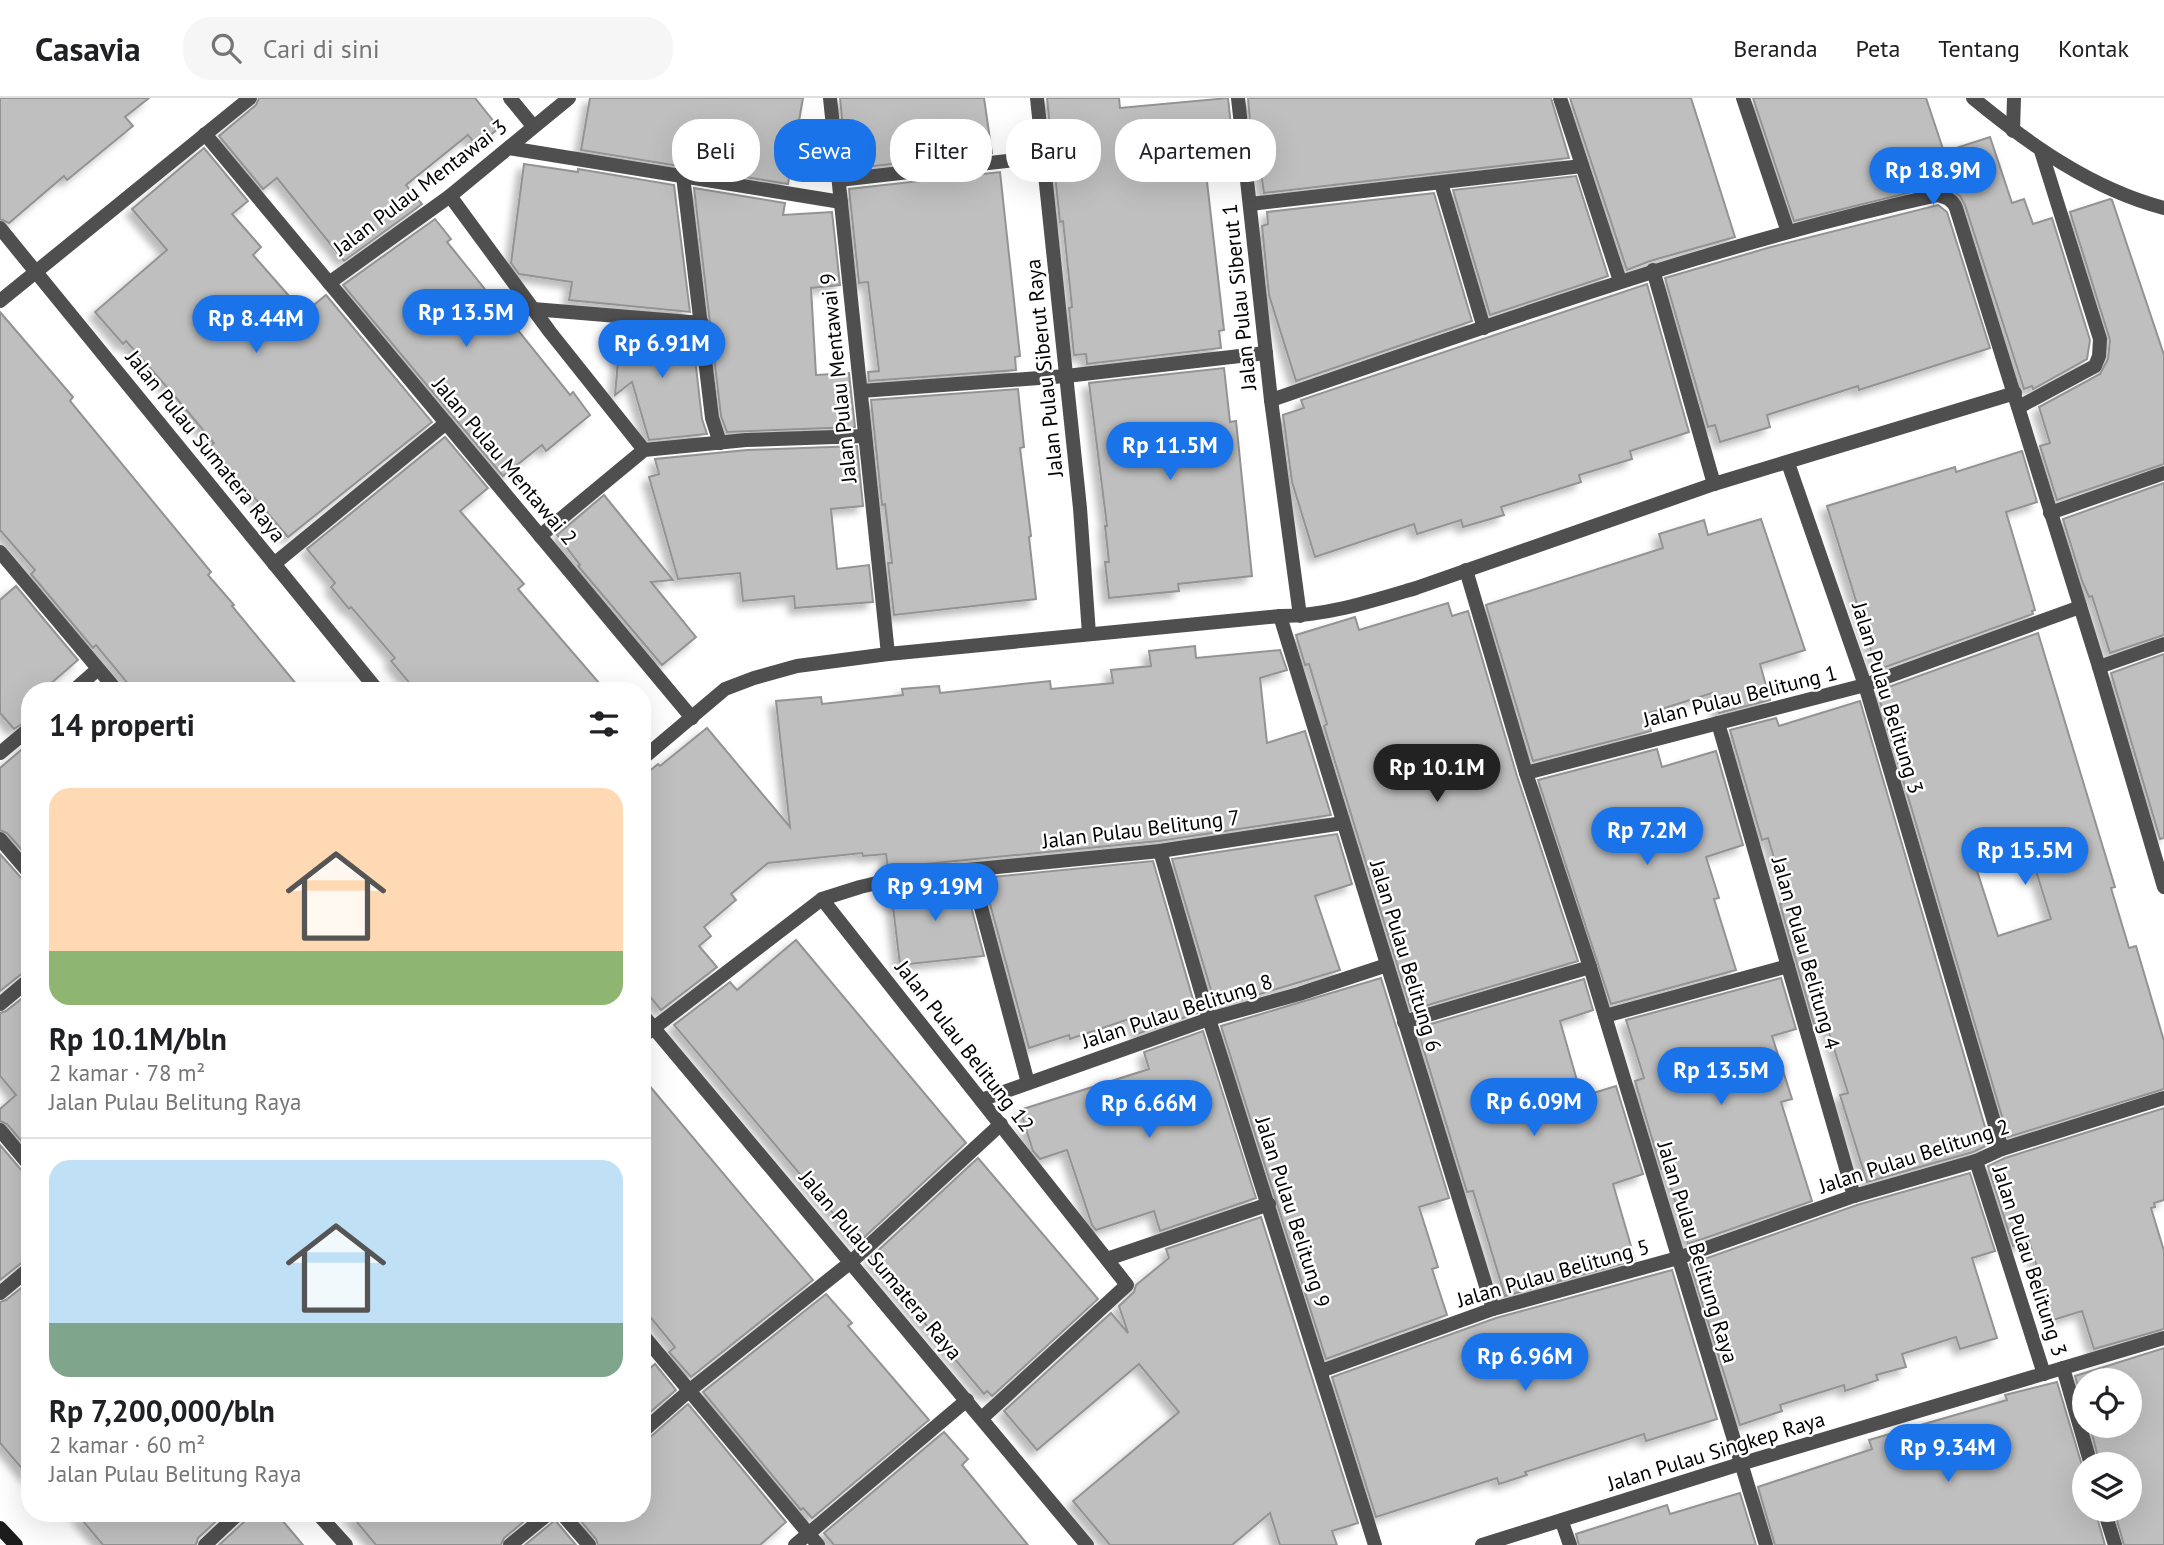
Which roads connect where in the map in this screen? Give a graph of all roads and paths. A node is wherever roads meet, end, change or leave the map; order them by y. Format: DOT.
graph roads {
  1 [pos="250,98"];
  2 [pos="510,98"];
  3 [pos="569,98"];
  4 [pos="830,98"];
  5 [pos="1037,98"];
  6 [pos="1238,98"];
  7 [pos="1560,98"];
  8 [pos="1743,98"];
  9 [pos="1973,98"];
  10 [pos="2014,98"];
  11 [pos="832,119"];
  12 [pos="1039,119"];
  13 [pos="533,126"];
  14 [pos="2013,131"];
  15 [pos="205,134"];
  16 [pos="509,148"];
  17 [pos="2041,151"];
  18 [pos="1006,161"];
  19 [pos="1582,166"];
  20 [pos="672,174"];
  21 [pos="876,176"];
  22 [pos="684,182"];
  23 [pos="719,182"];
  24 [pos="839,182"];
  25 [pos="1046,182"];
  26 [pos="1441,183"];
  27 [pos="450,196"];
  28 [pos="841,202"];
  29 [pos="1250,204"];
  30 [pos="2164,208"];
  31 [pos="0,228"];
  32 [pos="1788,232"];
  33 [pos="37,270"];
  34 [pos="1653,270"];
  35 [pos="1620,281"];
  36 [pos="329,283"];
  37 [pos="0,301"];
  38 [pos="533,309"];
  39 [pos="702,323"];
  40 [pos="1484,328"];
  41 [pos="1266,353"];
  42 [pos="1066,376"];
  43 [pos="860,391"];
  44 [pos="1271,400"];
  45 [pos="2017,400"];
  46 [pos="446,423"];
  47 [pos="865,436"];
  48 [pos="720,443"];
  49 [pos="645,450"];
  50 [pos="1788,463"];
  51 [pos="2164,473"];
  52 [pos="1714,484"];
  53 [pos="2050,513"];
  54 [pos="540,536"];
  55 [pos="0,552"];
  56 [pos="274,564"];
  57 [pos="1466,570"];
  58 [pos="2080,607"];
  59 [pos="1280,616"];
  60 [pos="1300,616"];
  61 [pos="1089,634"];
  62 [pos="2164,644"];
  63 [pos="888,653"];
  64 [pos="2099,667"];
  65 [pos="98,669"];
  66 [pos="83,682"];
  67 [pos="109,682"];
  68 [pos="369,682"];
  69 [pos="1865,685"];
  70 [pos="692,718"];
  71 [pos="1718,723"];
  72 [pos="21,736"];
  73 [pos="651,752"];
  74 [pos="0,753"];
  75 [pos="1526,773"];
  76 [pos="1343,823"];
  77 [pos="0,839"];
  78 [pos="1160,851"];
  79 [pos="21,864"];
  80 [pos="971,870"];
  81 [pos="2164,887"];
  82 [pos="822,899"];
  83 [pos="1387,965"];
  84 [pos="1788,966"];
  85 [pos="1590,967"];
  86 [pos="21,986"];
  87 [pos="0,1004"];
  88 [pos="1605,1016"];
  89 [pos="1209,1019"];
  90 [pos="1404,1022"];
  91 [pos="651,1030"];
  92 [pos="651,1035"];
  93 [pos="1028,1083"];
  94 [pos="2164,1098"];
  95 [pos="981,1100"];
  96 [pos="1001,1124"];
  97 [pos="0,1130"];
  98 [pos="2001,1149"];
  99 [pos="21,1155"];
  100 [pos="1976,1161"];
  101 [pos="1854,1196"];
  102 [pos="1269,1203"];
  103 [pos="1678,1258"];
  104 [pos="1107,1259"];
  105 [pos="850,1262"];
  106 [pos="21,1276"];
  107 [pos="0,1293"];
  108 [pos="1493,1309"];
  109 [pos="2164,1338"];
  110 [pos="651,1344"];
  111 [pos="2063,1368"];
  112 [pos="1321,1371"];
  113 [pos="2044,1374"];
  114 [pos="690,1390"];
  115 [pos="967,1400"];
  116 [pos="982,1418"];
  117 [pos="651,1424"];
  118 [pos="2087,1452"];
  119 [pos="1740,1464"];
  120 [pos="229,1522"];
  121 [pos="325,1522"];
  122 [pos="538,1522"];
  123 [pos="569,1522"];
  124 [pos="1562,1522"];
  125 [pos="2108,1522"];
  126 [pos="0,1528"];
  127 [pos="813,1539"];
  128 [pos="16,1545"];
  129 [pos="205,1545"];
  130 [pos="346,1545"];
  131 [pos="510,1545"];
  132 [pos="589,1545"];
  133 [pos="795,1545"];
  134 [pos="1087,1545"];
  135 [pos="1375,1545"];
  136 [pos="1482,1545"];
  137 [pos="1570,1545"];
  138 [pos="1766,1545"];
  139 [pos="2115,1545"];
  1 -- 15 [label="street"];
  2 -- 13 [label="street"];
  3 -- 13 [label="street, Jalan Pulau Mentawai 3"];
  4 -- 11 [label="street, Jalan Pulau Mentawai 9"];
  5 -- 12 [label="street, Jalan Pulau Siberut Raya"];
  6 -- 29 [label="street, Jalan Pulau Siberut 1"];
  7 -- 19 [label="street"];
  8 -- 32 [label="street"];
  9 -- 14 [label="street"];
  10 -- 14 [label="street"];
  13 -- 16 [label="street, Jalan Pulau Mentawai 3"];
  14 -- 17 [label="street"];
  15 -- 33 [label="street"];
  15 -- 36 [label="street, Jalan Pulau Mentawai 2"];
  16 -- 20 [label="street"];
  16 -- 27 [label="street, Jalan Pulau Mentawai 3"];
  17 -- 30 [label="street"];
  17 -- 45 [label="street"];
  18 -- 21 [label="street"];
  19 -- 26 [label="street"];
  19 -- 35 [label="street"];
  22 -- 39 [label="street"];
  23 -- 28 [label="street"];
  24 -- 28 [label="street, Jalan Pulau Mentawai 9"];
  25 -- 42 [label="street, Jalan Pulau Siberut Raya"];
  26 -- 29 [label="street"];
  26 -- 40 [label="street"];
  27 -- 36 [label="street, Jalan Pulau Mentawai 3"];
  27 -- 38 [label="street"];
  28 -- 43 [label="street, Jalan Pulau Mentawai 9"];
  29 -- 41 [label="street, Jalan Pulau Siberut 1"];
  31 -- 33 [label="street, Jalan Pulau Sumatera Raya"];
  32 -- 34 [label="street"];
  32 -- 45 [label="street"];
  33 -- 37 [label="street"];
  33 -- 56 [label="street, Jalan Pulau Sumatera Raya"];
  34 -- 35 [label="street"];
  34 -- 52 [label="street"];
  35 -- 40 [label="street"];
  36 -- 46 [label="street, Jalan Pulau Mentawai 2"];
  38 -- 39 [label="street"];
  38 -- 49 [label="street"];
  39 -- 48 [label="street"];
  40 -- 44 [label="street"];
  41 -- 42 [label="street"];
  41 -- 44 [label="street, Jalan Pulau Siberut 1"];
  42 -- 43 [label="street"];
  42 -- 61 [label="street, Jalan Pulau Siberut Raya"];
  43 -- 47 [label="street, Jalan Pulau Mentawai 9"];
  44 -- 60 [label="street, Jalan Pulau Siberut 1"];
  45 -- 50 [label="street"];
  45 -- 53 [label="street"];
  46 -- 54 [label="street, Jalan Pulau Mentawai 2"];
  46 -- 56 [label="street"];
  47 -- 48 [label="street"];
  47 -- 63 [label="street, Jalan Pulau Mentawai 9"];
  48 -- 49 [label="street"];
  49 -- 54 [label="street"];
  50 -- 52 [label="street"];
  50 -- 69 [label="street, Jalan Pulau Belitung 3"];
  51 -- 53 [label="street"];
  52 -- 57 [label="street"];
  53 -- 58 [label="street"];
  54 -- 70 [label="street, Jalan Pulau Mentawai 2"];
  55 -- 65 [label="street"];
  56 -- 68 [label="street, Jalan Pulau Sumatera Raya"];
  57 -- 60 [label="street"];
  57 -- 75 [label="street, Jalan Pulau Belitung Raya"];
  58 -- 64 [label="street"];
  58 -- 69 [label="street, Jalan Pulau Belitung 1"];
  59 -- 60 [label="street"];
  59 -- 61 [label="street"];
  59 -- 76 [label="street, Jalan Pulau Belitung 6"];
  61 -- 63 [label="street"];
  62 -- 64 [label="street"];
  63 -- 70 [label="street"];
  64 -- 81 [label="street"];
  65 -- 66 [label="street"];
  65 -- 67 [label="street"];
  69 -- 71 [label="street, Jalan Pulau Belitung 1"];
  69 -- 98 [label="street, Jalan Pulau Belitung 3"];
  70 -- 73 [label="street"];
  71 -- 75 [label="street, Jalan Pulau Belitung 1"];
  71 -- 84 [label="street, Jalan Pulau Belitung 4"];
  72 -- 74 [label="street"];
  75 -- 85 [label="street, Jalan Pulau Belitung Raya"];
  76 -- 78 [label="street, Jalan Pulau Belitung 7"];
  76 -- 83 [label="street, Jalan Pulau Belitung 6"];
  77 -- 79 [label="street"];
  78 -- 80 [label="street, Jalan Pulau Belitung 7"];
  78 -- 89 [label="street, Jalan Pulau Belitung 9"];
  80 -- 82 [label="street, Jalan Pulau Belitung 7"];
  80 -- 93 [label="street"];
  82 -- 91 [label="street, Jalan Pulau Belitung 7"];
  82 -- 95 [label="street, Jalan Pulau Belitung 12"];
  83 -- 89 [label="street, Jalan Pulau Belitung 8"];
  83 -- 90 [label="street, Jalan Pulau Belitung 6"];
  84 -- 88 [label="street"];
  84 -- 101 [label="street, Jalan Pulau Belitung 4"];
  85 -- 88 [label="street, Jalan Pulau Belitung Raya"];
  85 -- 90 [label="street"];
  86 -- 87 [label="street"];
  88 -- 103 [label="street, Jalan Pulau Belitung Raya"];
  89 -- 93 [label="street, Jalan Pulau Belitung 8"];
  89 -- 102 [label="street, Jalan Pulau Belitung 9"];
  90 -- 108 [label="street, Jalan Pulau Belitung 6"];
  92 -- 105 [label="street, Jalan Pulau Sumatera Raya"];
  93 -- 95 [label="street, Jalan Pulau Belitung 8"];
  94 -- 98 [label="street, Jalan Pulau Belitung 2"];
  95 -- 96 [label="street, Jalan Pulau Belitung 12"];
  96 -- 104 [label="street, Jalan Pulau Belitung 12"];
  96 -- 105 [label="street"];
  97 -- 99 [label="street"];
  98 -- 100 [label="street, Jalan Pulau Belitung 2"];
  100 -- 101 [label="street, Jalan Pulau Belitung 2"];
  100 -- 113 [label="street, Jalan Pulau Belitung 3"];
  101 -- 103 [label="street, Jalan Pulau Belitung 2"];
  102 -- 104 [label="street"];
  102 -- 112 [label="street, Jalan Pulau Belitung 9"];
  103 -- 108 [label="street, Jalan Pulau Belitung 5"];
  103 -- 119 [label="street, Jalan Pulau Belitung Raya"];
  104 -- 116 [label="street, Jalan Pulau Belitung 12"];
  105 -- 114 [label="street"];
  105 -- 115 [label="street, Jalan Pulau Sumatera Raya"];
  106 -- 107 [label="street"];
  108 -- 112 [label="street, Jalan Pulau Belitung 5"];
  109 -- 111 [label="street, Jalan Pulau Singkep Raya"];
  110 -- 114 [label="street"];
  111 -- 113 [label="street, Jalan Pulau Singkep Raya"];
  111 -- 118 [label="street"];
  112 -- 135 [label="street, Jalan Pulau Belitung 9"];
  113 -- 119 [label="street, Jalan Pulau Singkep Raya"];
  114 -- 117 [label="street"];
  114 -- 127 [label="street"];
  115 -- 116 [label="street, Jalan Pulau Sumatera Raya"];
  115 -- 127 [label="street"];
  116 -- 134 [label="street, Jalan Pulau Sumatera Raya"];
  119 -- 124 [label="street, Jalan Pulau Singkep Raya"];
  119 -- 138 [label="street, Jalan Pulau Belitung Raya"];
  120 -- 129 [label="street"];
  121 -- 130 [label="street"];
  122 -- 131 [label="street"];
  123 -- 132 [label="street"];
  124 -- 136 [label="street, Jalan Pulau Singkep Raya"];
  124 -- 137 [label="street"];
  125 -- 139 [label="street"];
  126 -- 128 [label="street"];
  127 -- 133 [label="street"];
}
